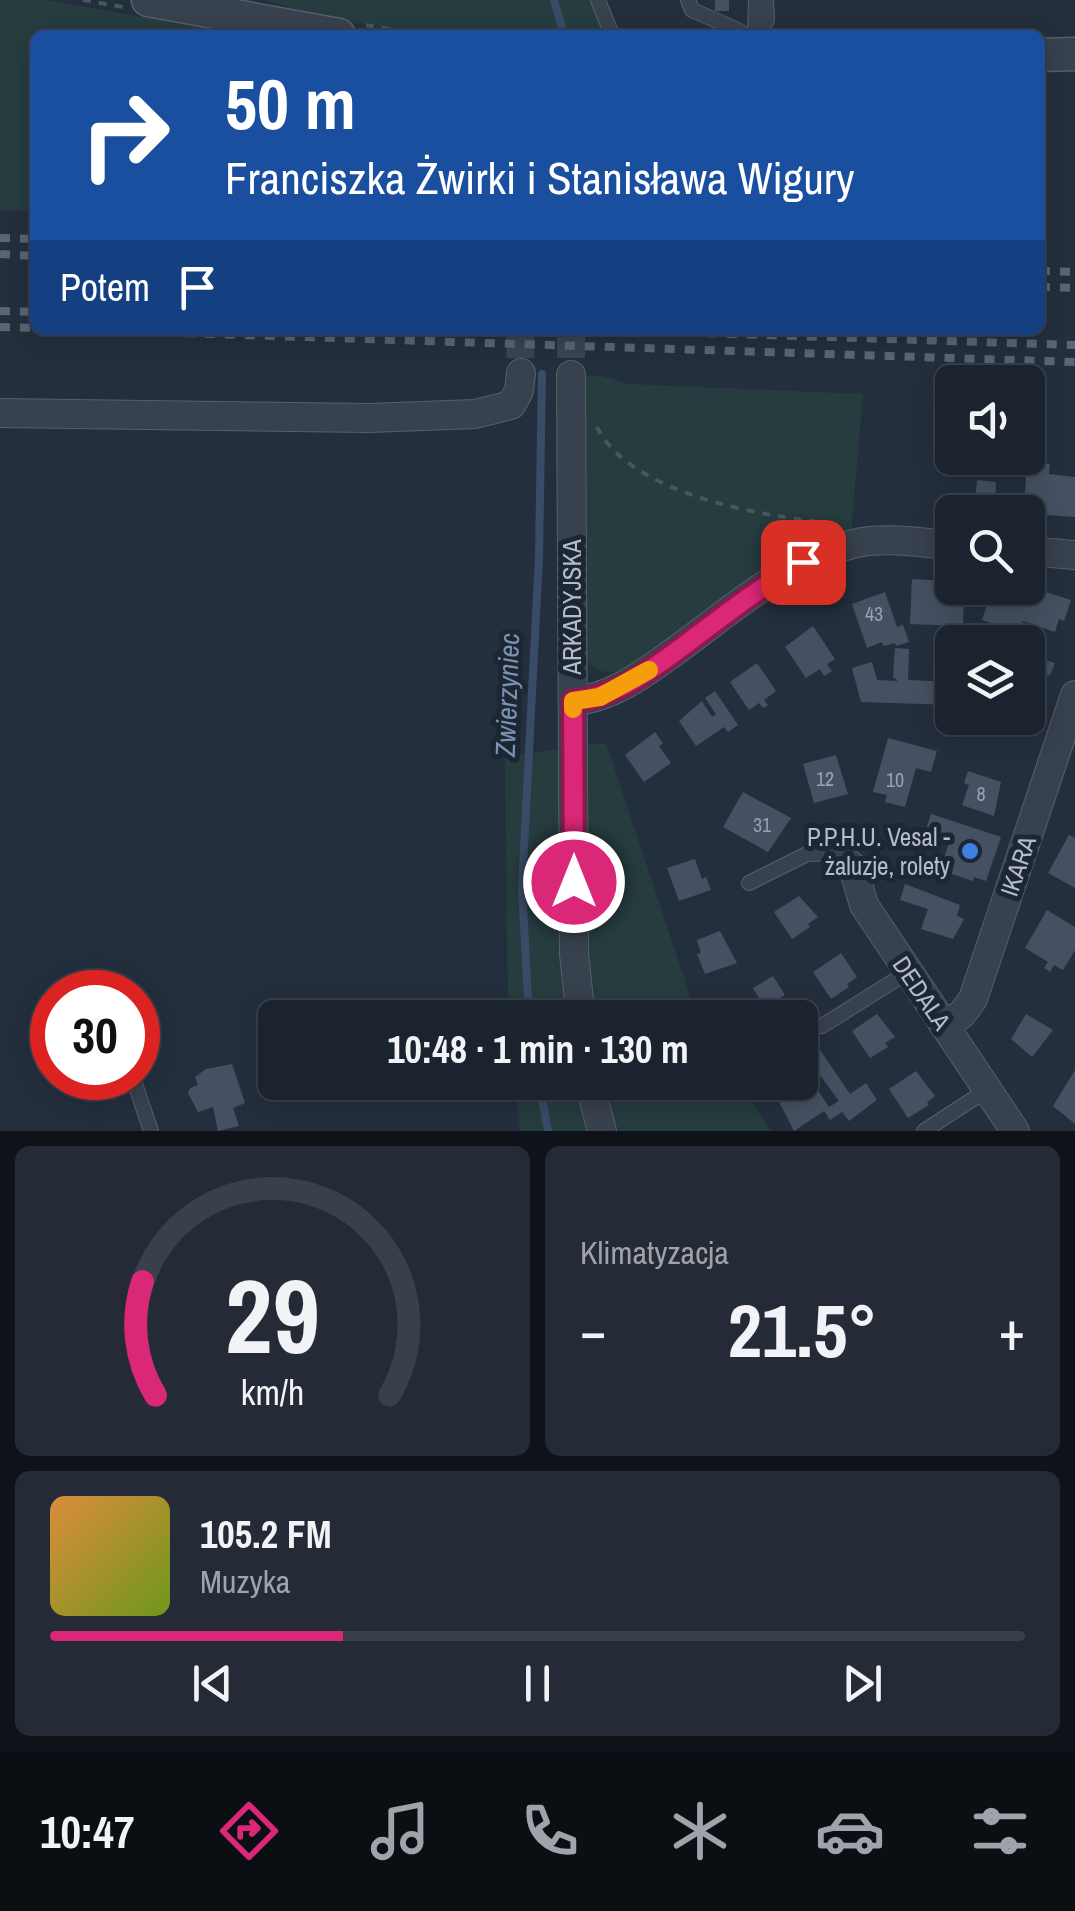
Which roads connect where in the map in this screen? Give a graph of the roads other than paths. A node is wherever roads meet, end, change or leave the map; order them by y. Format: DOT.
graph roads {
  1 [pos="148,0"];
  2 [pos="598,0"];
  3 [pos="688,0"];
  4 [pos="756,0"];
  5 [pos="766,0"];
  6 [pos="312,30"];
  7 [pos="610,30"];
  8 [pos="738,30"];
  9 [pos="757,30"];
  10 [pos="760,30"];
  11 [pos="1075,54"];
  12 [pos="1045,55"];
  13 [pos="520,374"];
  14 [pos="571,375"];
  15 [pos="0,413"];
  16 [pos="935,544"];
  17 [pos="1045,552"];
  18 [pos="1075,555"];
  19 [pos="1075,695"];
  20 [pos="573,701"];
  21 [pos="835,853"];
  22 [pos="749,884"];
  23 [pos="908,972"];
  24 [pos="579,1000"];
  25 [pos="822,1026"];
  26 [pos="944,1026"];
  27 [pos="987,1090"];
  28 [pos="140,1100"];
  29 [pos="594,1100"];
  30 [pos="151,1131"];
  31 [pos="602,1131"];
  32 [pos="924,1131"];
  33 [pos="1014,1131"];
  1 -- 6 [label="street"];
  2 -- 7 [label="lane"];
  3 -- 8 [label="lane"];
  4 -- 9 [label="lane"];
  5 -- 10 [label="lane"];
  11 -- 12 [label="street"];
  13 -- 15 [label="street"];
  14 -- 20 [label="street, ARKADYJSKA"];
  16 -- 20 [label="street"];
  17 -- 18 [label="street"];
  19 -- 26 [label="street, IKARA"];
  20 -- 24 [label="street, ARKADYJSKA"];
  21 -- 22 [label="lane"];
  21 -- 23 [label="street, DEDALA"];
  23 -- 25 [label="lane"];
  23 -- 26 [label="street, DEDALA"];
  26 -- 27 [label="street, DEDALA"];
  27 -- 32 [label="lane"];
  27 -- 33 [label="street, DEDALA"];
  28 -- 30 [label="lane"];
  29 -- 31 [label="street"];
}
